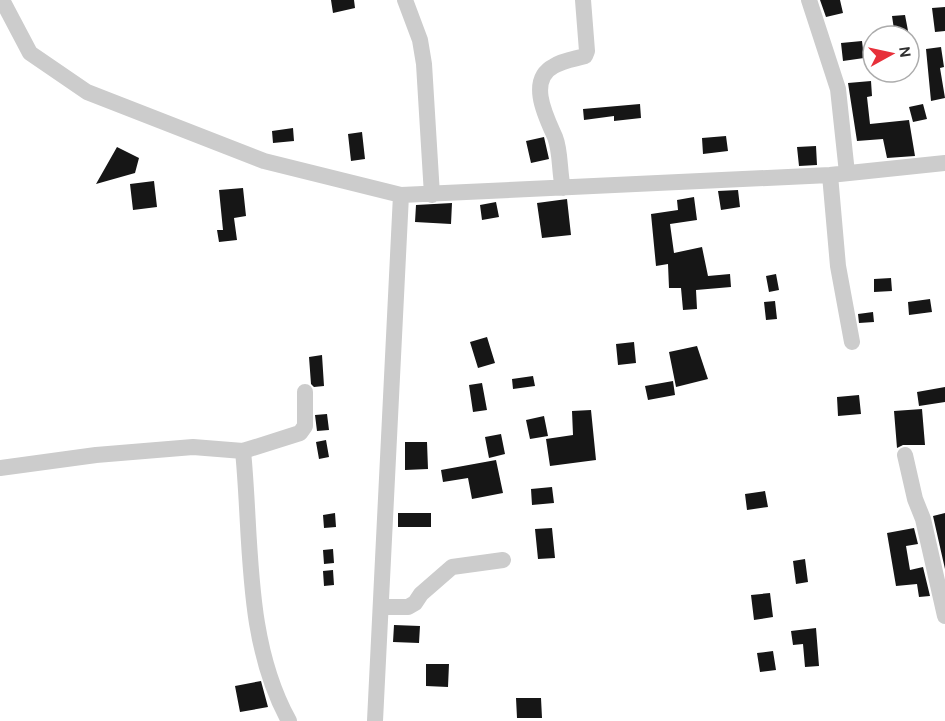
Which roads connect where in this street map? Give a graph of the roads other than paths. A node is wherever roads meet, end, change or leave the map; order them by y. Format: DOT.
graph roads {
  1 [pos="2,0"];
  2 [pos="405,0"];
  3 [pos="583,0"];
  4 [pos="809,0"];
  5 [pos="945,164"];
  6 [pos="839,174"];
  7 [pos="563,188"];
  8 [pos="401,195"];
  9 [pos="432,195"];
  10 [pos="852,342"];
  11 [pos="305,392"];
  12 [pos="243,451"];
  13 [pos="905,455"];
  14 [pos="0,468"];
  15 [pos="502,560"];
  16 [pos="381,607"];
  17 [pos="945,616"];
  18 [pos="289,721"];
  19 [pos="375,721"];
  1 -- 8 [label="street"];
  2 -- 9 [label="street"];
  3 -- 7 [label="street"];
  4 -- 6 [label="street"];
  5 -- 6 [label="street"];
  6 -- 7 [label="street"];
  6 -- 10 [label="street"];
  7 -- 9 [label="street"];
  8 -- 9 [label="street"];
  8 -- 16 [label="street"];
  11 -- 12 [label="street"];
  12 -- 14 [label="street"];
  12 -- 18 [label="street"];
  13 -- 17 [label="street"];
  15 -- 16 [label="street"];
  16 -- 19 [label="street"];
}
